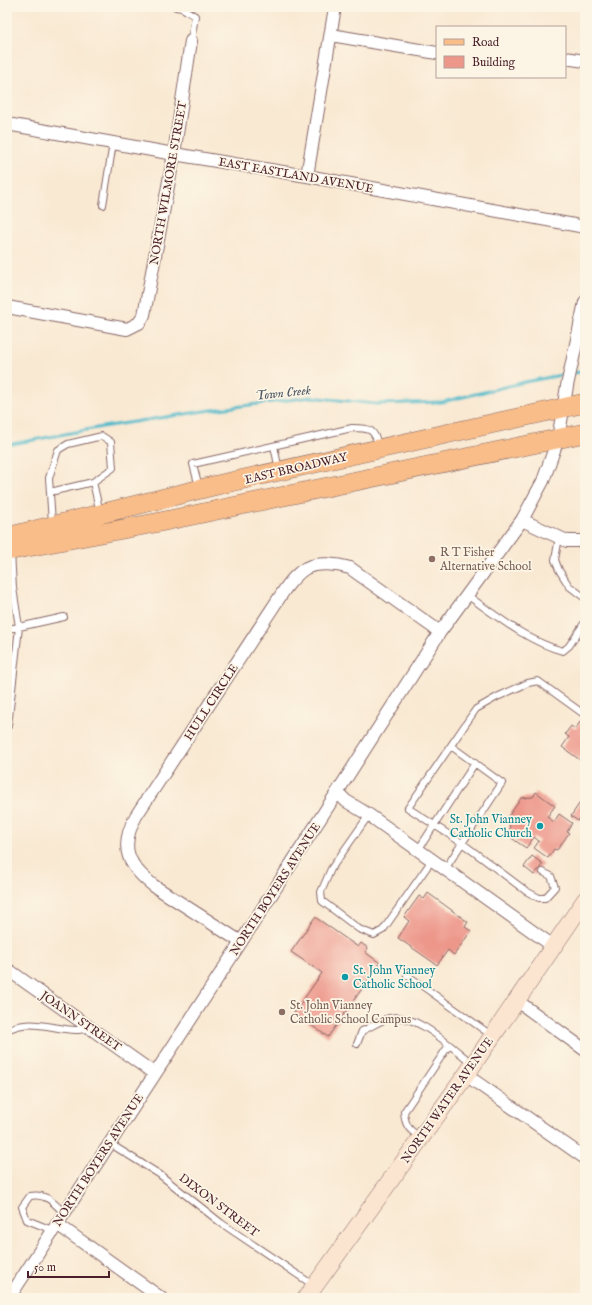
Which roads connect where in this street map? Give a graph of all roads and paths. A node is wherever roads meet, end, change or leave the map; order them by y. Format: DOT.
graph roads {
  1 [pos="176,7"];
  2 [pos="335,7"];
  3 [pos="331,36"];
  4 [pos="191,41"];
  5 [pos="436,53"];
  6 [pos="566,58"];
  7 [pos="585,61"];
  8 [pos="7,124"];
  9 [pos="113,143"];
  10 [pos="174,154"];
  11 [pos="307,176"];
  12 [pos="103,205"];
  13 [pos="585,227"];
  14 [pos="585,302"];
  15 [pos="7,307"];
  16 [pos="585,403"];
  17 [pos="563,408"];
  18 [pos="585,433"];
  19 [pos="558,439"];
  20 [pos="274,446"];
  21 [pos="379,449"];
  22 [pos="279,471"];
  23 [pos="93,482"];
  24 [pos="199,490"];
  25 [pos="50,492"];
  26 [pos="522,520"];
  27 [pos="103,523"];
  28 [pos="52,525"];
  29 [pos="560,537"];
  30 [pos="585,542"];
  31 [pos="8,546"];
  32 [pos="467,595"];
  33 [pos="585,598"];
  34 [pos="64,617"];
  35 [pos="585,622"];
  36 [pos="19,627"];
  37 [pos="7,629"];
  38 [pos="440,632"];
  39 [pos="585,715"];
  40 [pos="7,726"];
  41 [pos="451,746"];
  42 [pos="475,763"];
  43 [pos="337,792"];
  44 [pos="369,815"];
  45 [pos="434,825"];
  46 [pos="462,843"];
  47 [pos="418,850"];
  48 [pos="432,860"];
  49 [pos="445,869"];
  50 [pos="543,872"];
  51 [pos="585,900"];
  52 [pos="241,942"];
  53 [pos="554,946"];
  54 [pos="7,969"];
  55 [pos="407,975"];
  56 [pos="516,1000"];
  57 [pos="91,1029"];
  58 [pos="7,1030"];
  59 [pos="492,1036"];
  60 [pos="357,1044"];
  61 [pos="449,1045"];
  62 [pos="585,1050"];
  63 [pos="470,1069"];
  64 [pos="155,1074"];
  65 [pos="420,1138"];
  66 [pos="109,1143"];
  67 [pos="585,1158"];
  68 [pos="64,1213"];
  69 [pos="55,1227"];
  70 [pos="311,1294"];
  71 [pos="9,1298"];
  72 [pos="161,1298"];
  1 -- 4 [label="lane"];
  2 -- 3 [label="street"];
  3 -- 5 [label="street"];
  3 -- 11 [label="street"];
  4 -- 10 [label="street, NORTH WILMORE STREET"];
  6 -- 7 [label="street"];
  8 -- 9 [label="street, EAST EASTLAND AVENUE"];
  9 -- 10 [label="street, EAST EASTLAND AVENUE"];
  9 -- 12 [label="lane"];
  10 -- 11 [label="street, EAST EASTLAND AVENUE"];
  10 -- 15 [label="street, NORTH WILMORE STREET"];
  11 -- 13 [label="street, EAST EASTLAND AVENUE"];
  14 -- 17 [label="street, NORTH BOYERS AVENUE"];
  16 -- 17 [label="main road, EAST BROADWAY"];
  17 -- 19 [label="street, NORTH BOYERS AVENUE"];
  17 -- 21 [label="main road, EAST BROADWAY"];
  18 -- 19 [label="main road, EAST BROADWAY"];
  19 -- 26 [label="street, NORTH BOYERS AVENUE"];
  19 -- 27 [label="main road, EAST BROADWAY"];
  20 -- 21 [label="lane"];
  20 -- 22 [label="lane"];
  20 -- 24 [label="lane"];
  21 -- 22 [label="main road, EAST BROADWAY"];
  22 -- 24 [label="main road, EAST BROADWAY"];
  23 -- 25 [label="lane"];
  23 -- 25 [label="lane"];
  23 -- 27 [label="lane"];
  24 -- 27 [label="main road, EAST BROADWAY"];
  25 -- 28 [label="lane"];
  26 -- 29 [label="street"];
  26 -- 32 [label="street, NORTH BOYERS AVENUE"];
  27 -- 28 [label="main road, EAST BROADWAY"];
  27 -- 31 [label="main road, EAST BROADWAY"];
  28 -- 31 [label="main road, EAST BROADWAY"];
  29 -- 30 [label="street"];
  29 -- 33 [label="lane"];
  31 -- 36 [label="lane"];
  32 -- 35 [label="lane"];
  32 -- 38 [label="street, NORTH BOYERS AVENUE"];
  34 -- 36 [label="lane"];
  36 -- 37 [label="lane"];
  36 -- 40 [label="lane"];
  38 -- 43 [label="street, NORTH BOYERS AVENUE"];
  38 -- 52 [label="street, HULL CIRCLE"];
  39 -- 41 [label="lane"];
  41 -- 42 [label="lane"];
  41 -- 45 [label="lane"];
  42 -- 45 [label="lane"];
  42 -- 46 [label="lane"];
  43 -- 44 [label="street"];
  43 -- 52 [label="street, NORTH BOYERS AVENUE"];
  44 -- 47 [label="street"];
  44 -- 48 [label="lane"];
  45 -- 46 [label="lane"];
  45 -- 47 [label="lane"];
  46 -- 49 [label="lane"];
  46 -- 50 [label="lane"];
  47 -- 48 [label="street"];
  48 -- 49 [label="street"];
  49 -- 53 [label="street"];
  51 -- 53 [label="main road, NORTH WATER AVENUE"];
  52 -- 64 [label="street, NORTH BOYERS AVENUE"];
  53 -- 56 [label="main road, NORTH WATER AVENUE"];
  54 -- 57 [label="street, JOANN STREET"];
  55 -- 59 [label="lane"];
  56 -- 59 [label="main road, NORTH WATER AVENUE"];
  56 -- 62 [label="street"];
  57 -- 58 [label="lane"];
  57 -- 64 [label="street, JOANN STREET"];
  59 -- 63 [label="main road, NORTH WATER AVENUE"];
  60 -- 61 [label="lane"];
  61 -- 63 [label="lane"];
  61 -- 65 [label="lane"];
  63 -- 65 [label="main road, NORTH WATER AVENUE"];
  63 -- 67 [label="street"];
  64 -- 66 [label="street, NORTH BOYERS AVENUE"];
  65 -- 70 [label="main road, NORTH WATER AVENUE"];
  66 -- 68 [label="street, NORTH BOYERS AVENUE"];
  66 -- 70 [label="lane, DIXON STREET"];
  68 -- 69 [label="street, NORTH BOYERS AVENUE"];
  68 -- 69 [label="lane"];
  69 -- 71 [label="street, NORTH BOYERS AVENUE"];
  69 -- 72 [label="street"];
}
